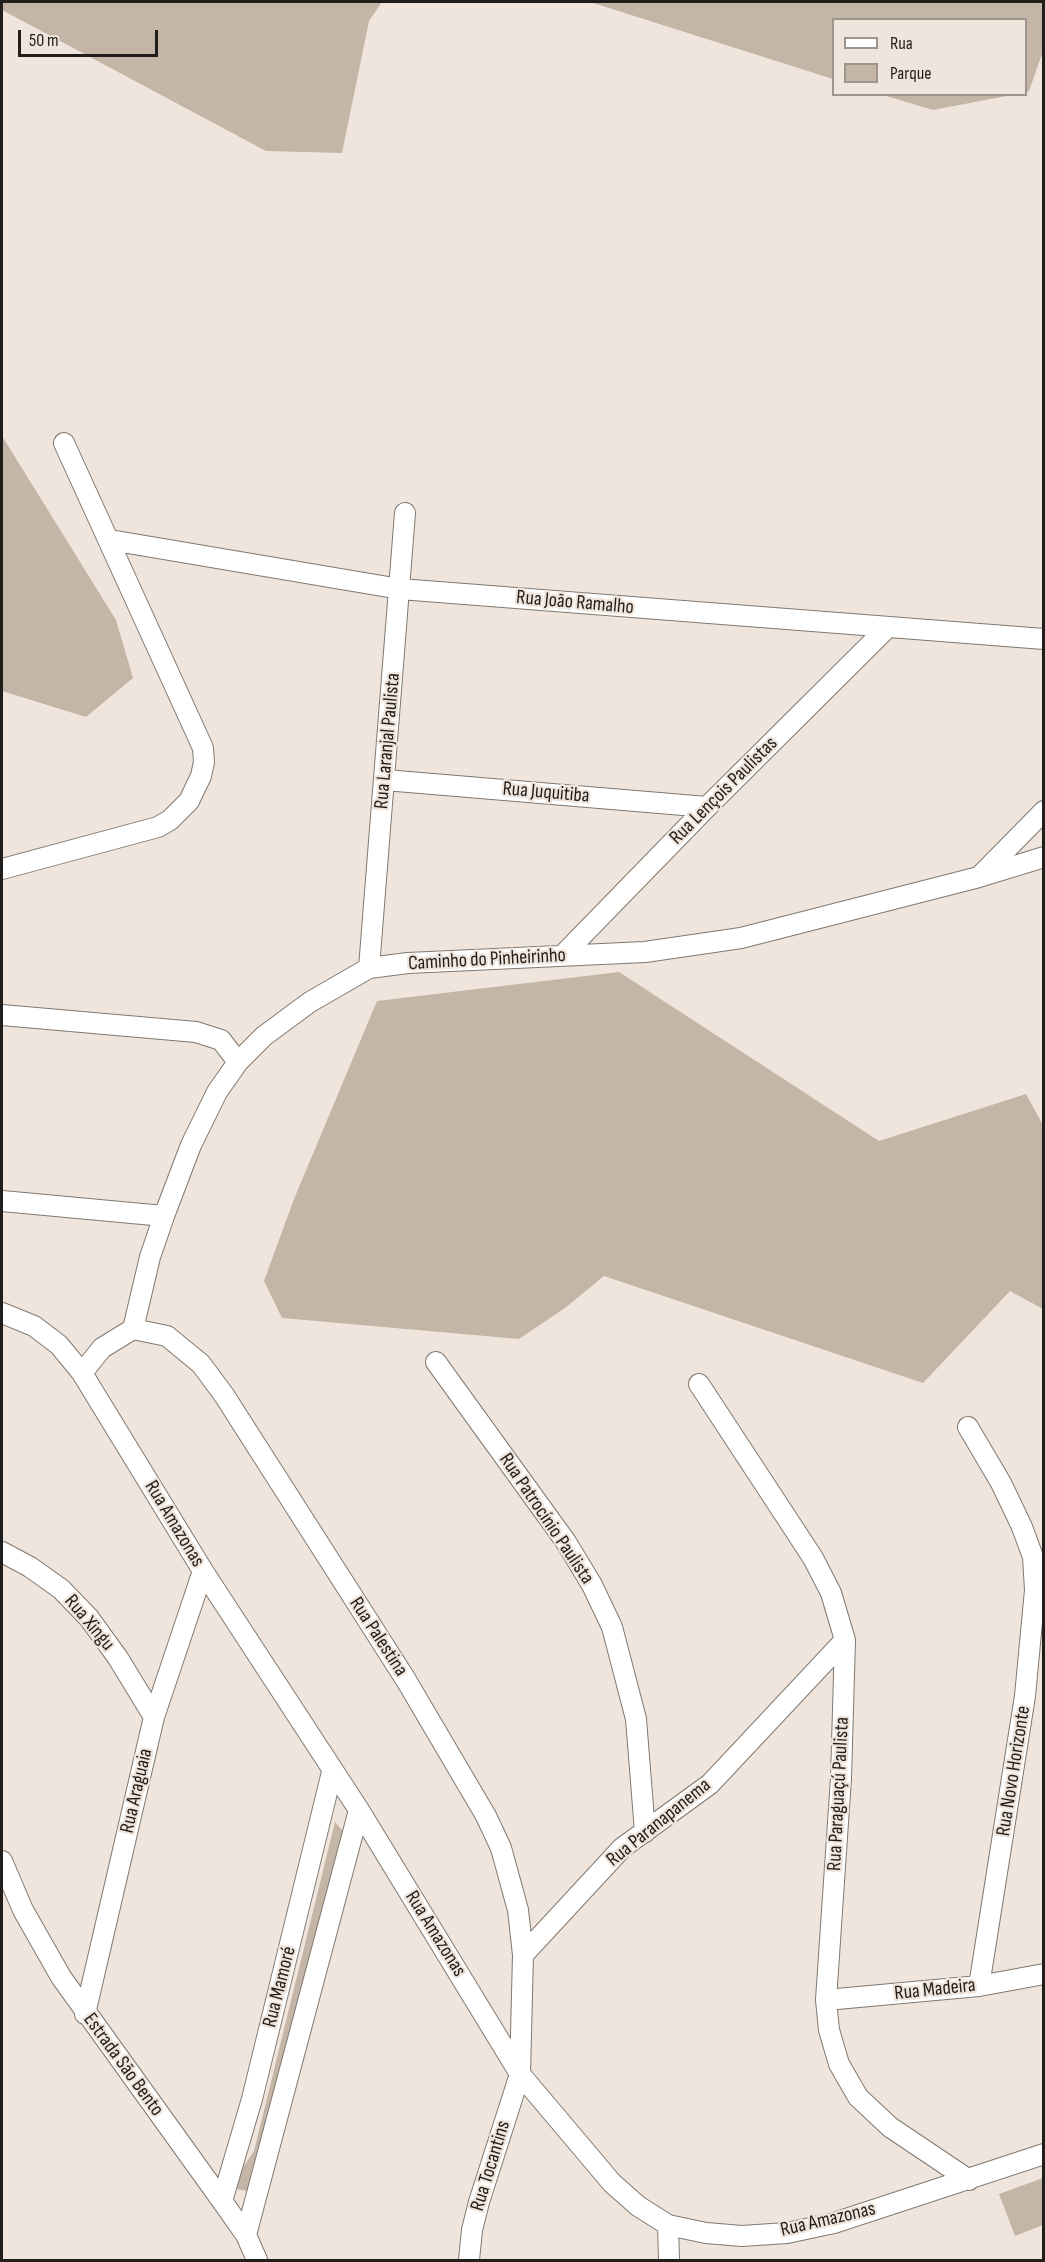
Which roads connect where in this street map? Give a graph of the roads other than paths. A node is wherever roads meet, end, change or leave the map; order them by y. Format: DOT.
graph roads {
  1 [pos="64,443"];
  2 [pos="405,513"];
  3 [pos="110,540"];
  4 [pos="400,589"];
  5 [pos="887,628"];
  6 [pos="1044,639"];
  7 [pos="385,780"];
  8 [pos="707,807"];
  9 [pos="1044,811"];
  10 [pos="1044,857"];
  11 [pos="2,869"];
  12 [pos="979,877"];
  13 [pos="562,956"];
  14 [pos="369,969"];
  15 [pos="2,1015"];
  16 [pos="238,1062"];
  17 [pos="2,1201"];
  18 [pos="164,1216"];
  19 [pos="2,1313"];
  20 [pos="133,1329"];
  21 [pos="436,1362"];
  22 [pos="82,1373"];
  23 [pos="699,1384"];
  24 [pos="968,1427"];
  25 [pos="2,1552"];
  26 [pos="202,1571"];
  27 [pos="845,1640"];
  28 [pos="154,1717"];
  29 [pos="332,1772"];
  30 [pos="359,1810"];
  31 [pos="645,1832"];
  32 [pos="2,1861"];
  33 [pos="523,1955"];
  34 [pos="1044,1974"];
  35 [pos="979,1986"];
  36 [pos="826,2000"];
  37 [pos="85,2014"];
  38 [pos="520,2074"];
  39 [pos="1044,2154"];
  40 [pos="969,2180"];
  41 [pos="222,2201"];
  42 [pos="668,2225"];
  43 [pos="246,2235"];
  44 [pos="257,2260"];
  45 [pos="469,2260"];
  46 [pos="669,2260"];
  1 -- 3 [label="street"];
  2 -- 4 [label="street, Rua Laranjal Paulista"];
  3 -- 4 [label="street, Rua João Ramalho"];
  3 -- 11 [label="street"];
  4 -- 5 [label="street, Rua João Ramalho"];
  4 -- 7 [label="street, Rua Laranjal Paulista"];
  5 -- 6 [label="street, Rua João Ramalho"];
  5 -- 8 [label="street, Rua Lençois Paulistas"];
  7 -- 8 [label="street, Rua Juquitiba"];
  7 -- 14 [label="street, Rua Laranjal Paulista"];
  8 -- 13 [label="street, Rua Lençois Paulistas"];
  9 -- 12 [label="street"];
  10 -- 12 [label="street, Caminho do Pinheirinho"];
  12 -- 13 [label="street, Caminho do Pinheirinho"];
  13 -- 14 [label="street, Caminho do Pinheirinho"];
  14 -- 16 [label="street, Caminho do Pinheirinho"];
  15 -- 16 [label="street"];
  16 -- 18 [label="street, Caminho do Pinheirinho"];
  17 -- 18 [label="street"];
  18 -- 20 [label="street, Caminho do Pinheirinho"];
  19 -- 22 [label="street, Rua Amazonas"];
  20 -- 22 [label="street"];
  20 -- 33 [label="street, Rua Palestina"];
  21 -- 31 [label="street, Rua Patrocínio Paulista"];
  22 -- 26 [label="street, Rua Amazonas"];
  23 -- 27 [label="street, Rua Paraguaçú Paulista"];
  24 -- 35 [label="street, Rua Novo Horizonte"];
  25 -- 28 [label="street, Rua Xingu"];
  26 -- 28 [label="street, Rua Araguaia"];
  26 -- 29 [label="street, Rua Amazonas"];
  27 -- 31 [label="street, Rua Paranapanema"];
  27 -- 36 [label="street, Rua Paraguaçú Paulista"];
  28 -- 37 [label="street, Rua Araguaia"];
  29 -- 30 [label="street, Rua Amazonas"];
  29 -- 41 [label="street, Rua Mamoré"];
  30 -- 38 [label="street, Rua Amazonas"];
  30 -- 43 [label="street, Rua Mamoré"];
  31 -- 33 [label="street, Rua Paranapanema"];
  32 -- 37 [label="street, Estrada São Bento"];
  33 -- 38 [label="street, Rua Palestina"];
  34 -- 35 [label="street, Rua Madeira"];
  35 -- 36 [label="street, Rua Madeira"];
  36 -- 40 [label="street, Rua Paraguaçú Paulista"];
  37 -- 41 [label="street, Estrada São Bento"];
  38 -- 42 [label="street, Rua Amazonas"];
  38 -- 45 [label="street, Rua Tocantins"];
  39 -- 40 [label="street, Rua Amazonas"];
  40 -- 42 [label="street, Rua Amazonas"];
  41 -- 43 [label="street, Estrada São Bento"];
  42 -- 46 [label="street"];
  43 -- 44 [label="street, Estrada São Bento"];
}
